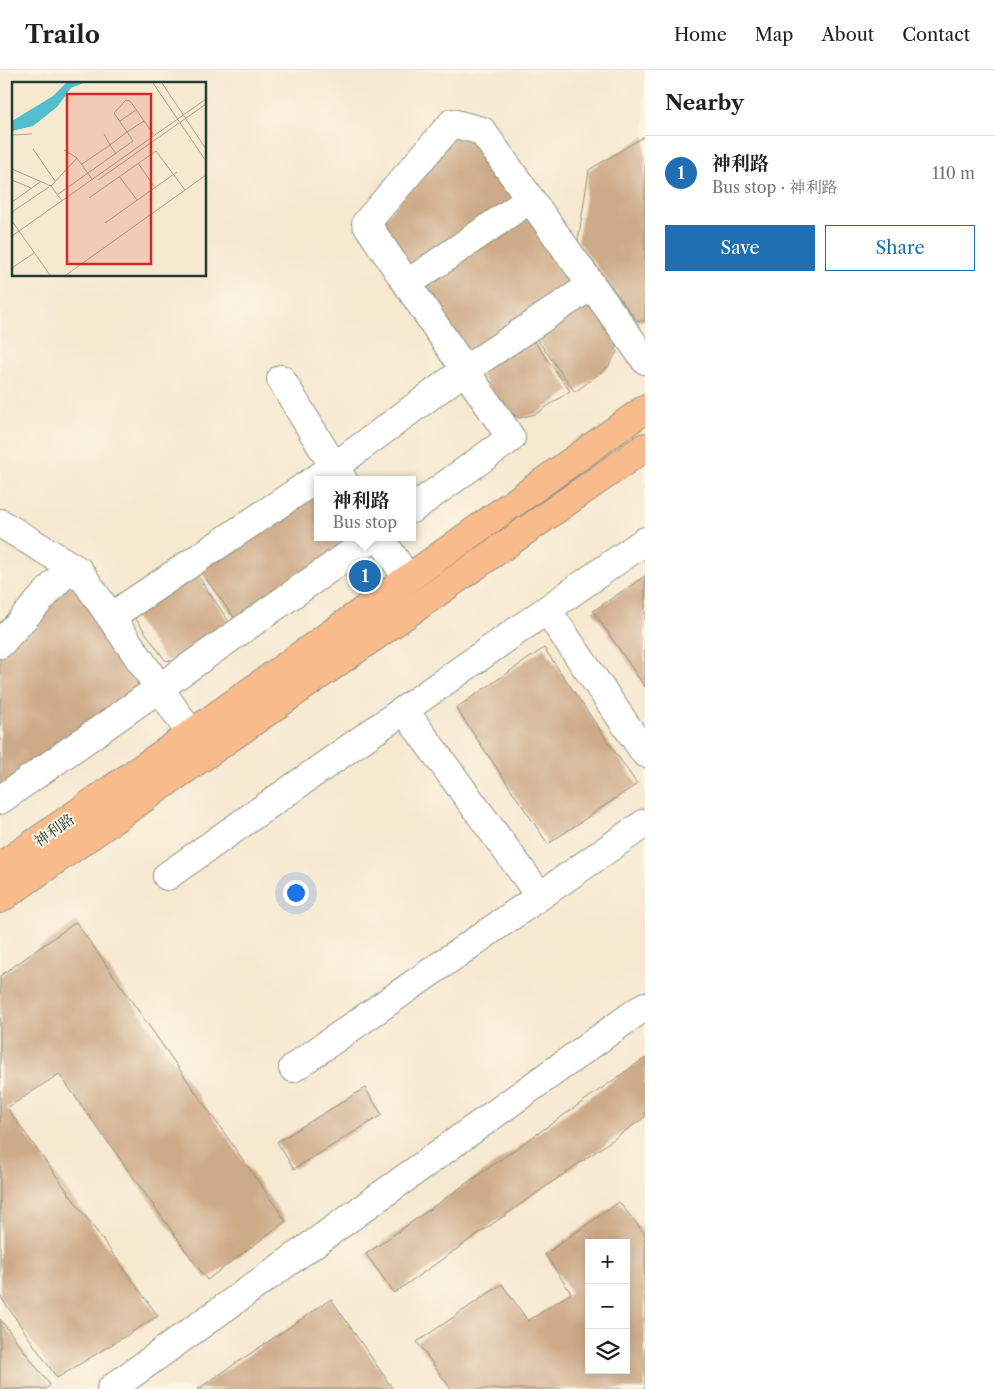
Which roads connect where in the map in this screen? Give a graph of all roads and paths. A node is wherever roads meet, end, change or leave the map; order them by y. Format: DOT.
graph roads {
  1 [pos="530,199"];
  2 [pos="407,284"];
  3 [pos="592,285"];
  4 [pos="645,360"];
  5 [pos="465,370"];
  6 [pos="281,379"];
  7 [pos="645,409"];
  8 [pos="645,447"];
  9 [pos="339,473"];
  10 [pos="314,489"];
  11 [pos="416,506"];
  12 [pos="0,523"];
  13 [pos="368,541"];
  14 [pos="383,541"];
  15 [pos="645,541"];
  16 [pos="79,571"];
  17 [pos="407,578"];
  18 [pos="547,610"];
  19 [pos="112,616"];
  20 [pos="0,644"];
  21 [pos="159,688"];
  22 [pos="404,710"];
  23 [pos="190,734"];
  24 [pos="645,753"];
  25 [pos="0,800"];
  26 [pos="645,823"];
  27 [pos="0,867"];
  28 [pos="167,876"];
  29 [pos="540,896"];
  30 [pos="0,899"];
  31 [pos="645,1006"];
  32 [pos="293,1068"];
  33 [pos="111,1389"];
  1 -- 2 [label="street"];
  1 -- 2 [label="street"];
  1 -- 3 [label="street"];
  2 -- 5 [label="street"];
  3 -- 4 [label="street"];
  3 -- 5 [label="street"];
  5 -- 9 [label="street"];
  5 -- 11 [label="street"];
  6 -- 9 [label="street"];
  7 -- 17 [label="main road, 神利路"];
  8 -- 30 [label="main road"];
  10 -- 19 [label="street"];
  12 -- 16 [label="street"];
  13 -- 21 [label="street"];
  14 -- 17 [label="street"];
  15 -- 18 [label="street"];
  16 -- 19 [label="street"];
  16 -- 20 [label="street"];
  17 -- 23 [label="main road, 神利路"];
  18 -- 22 [label="street"];
  18 -- 24 [label="street"];
  19 -- 21 [label="street"];
  21 -- 23 [label="street"];
  21 -- 25 [label="street"];
  22 -- 28 [label="street"];
  22 -- 29 [label="street"];
  23 -- 27 [label="main road, 神利路"];
  26 -- 29 [label="street"];
  29 -- 32 [label="street"];
  31 -- 33 [label="street"];
}
